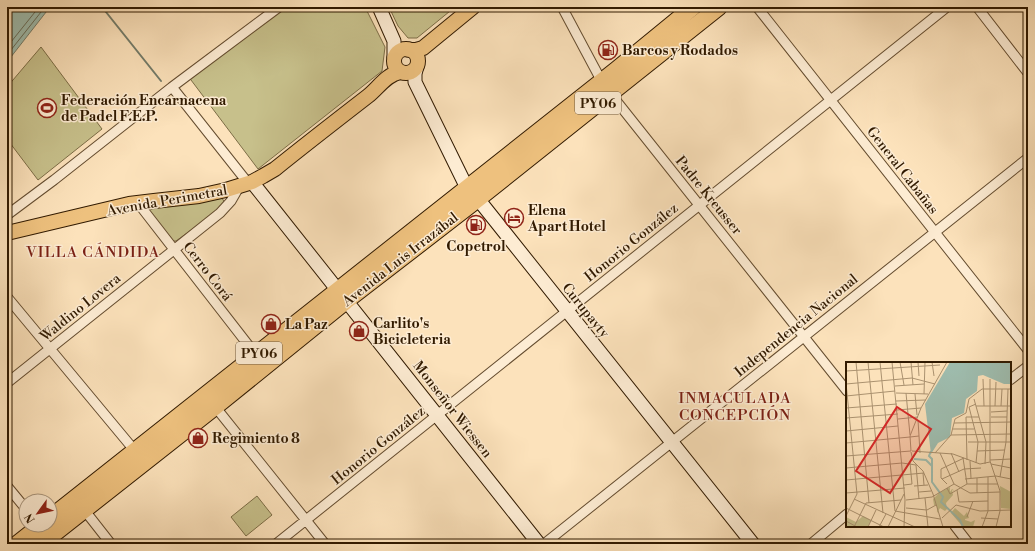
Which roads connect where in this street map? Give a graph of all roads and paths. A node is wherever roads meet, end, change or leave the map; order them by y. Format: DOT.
graph roads {
  1 [pos="279,7"];
  2 [pos="379,7"];
  3 [pos="473,7"];
  4 [pos="562,7"];
  5 [pos="693,7"];
  6 [pos="719,7"];
  7 [pos="756,7"];
  8 [pos="946,7"];
  9 [pos="977,7"];
  10 [pos="402,61"];
  11 [pos="417,64"];
  12 [pos="1028,73"];
  13 [pos="415,82"];
  14 [pos="172,87"];
  15 [pos="606,88"];
  16 [pos="830,100"];
  17 [pos="1028,158"];
  18 [pos="246,184"];
  19 [pos="472,193"];
  20 [pos="138,203"];
  21 [pos="699,205"];
  22 [pos="7,215"];
  23 [pos="935,232"];
  24 [pos="7,233"];
  25 [pos="174,250"];
  26 [pos="342,296"];
  27 [pos="7,297"];
  28 [pos="567,311"];
  29 [pos="804,337"];
  30 [pos="50,349"];
  31 [pos="1028,350"];
  32 [pos="256,355"];
  33 [pos="1028,366"];
  34 [pos="1011,379"];
  35 [pos="7,383"];
  36 [pos="846,390"];
  37 [pos="211,401"];
  38 [pos="437,415"];
  39 [pos="672,442"];
  40 [pos="135,451"];
  41 [pos="7,486"];
  42 [pos="18,499"];
  43 [pos="80,504"];
  44 [pos="846,515"];
  45 [pos="58,516"];
  46 [pos="306,520"];
  47 [pos="956,527"];
  48 [pos="32,533"];
  49 [pos="18,544"];
  50 [pos="41,544"];
  51 [pos="111,544"];
  52 [pos="276,544"];
  53 [pos="325,544"];
  54 [pos="539,544"];
  55 [pos="544,544"];
  56 [pos="753,544"];
  57 [pos="811,544"];
  58 [pos="969,544"];
  1 -- 14 [label="street"];
  2 -- 10 [label="street, Curupayty"];
  3 -- 10 [label="main road, Avenida Perimetral"];
  4 -- 15 [label="street, Padre Kreusser"];
  5 -- 15 [label="highway, PY06"];
  6 -- 15 [label="highway, PY06"];
  7 -- 16 [label="street, General Cabañas"];
  8 -- 16 [label="street, Honorio González"];
  9 -- 12 [label="street"];
  10 -- 11 [label="main road, Avenida Perimetral"];
  10 -- 11 [label="main road"];
  10 -- 13 [label="street, Curupayty"];
  10 -- 18 [label="main road, Avenida Perimetral"];
  11 -- 13 [label="street"];
  13 -- 19 [label="street, Curupayty"];
  14 -- 18 [label="street"];
  14 -- 22 [label="street"];
  15 -- 19 [label="highway, PY06"];
  15 -- 21 [label="street, Padre Kreusser"];
  16 -- 21 [label="street, Honorio González"];
  16 -- 23 [label="street, General Cabañas"];
  17 -- 23 [label="street, Independencia Nacional"];
  18 -- 20 [label="main road, Avenida Perimetral"];
  18 -- 25 [label="street, Waldino Lovera"];
  18 -- 26 [label="street, Monseñor Wiessen"];
  19 -- 26 [label="highway, PY06"];
  19 -- 28 [label="street, Curupayty"];
  20 -- 24 [label="main road, Avenida Perimetral"];
  20 -- 25 [label="street, Cerro Corá"];
  21 -- 28 [label="street, Honorio González"];
  21 -- 29 [label="street, Padre Kreusser"];
  23 -- 29 [label="street, Independencia Nacional"];
  23 -- 31 [label="street, General Cabañas"];
  25 -- 30 [label="street, Waldino Lovera"];
  25 -- 32 [label="street, Cerro Corá"];
  26 -- 32 [label="highway, PY06"];
  26 -- 37 [label="highway, Avenida Luis Irrazábal / PY06"];
  26 -- 38 [label="street, Monseñor Wiessen"];
  27 -- 30 [label="street"];
  28 -- 38 [label="street, Honorio González"];
  28 -- 39 [label="street, Curupayty"];
  29 -- 36 [label="street, Padre Kreusser"];
  29 -- 39 [label="street, Independencia Nacional"];
  30 -- 35 [label="street, Waldino Lovera"];
  30 -- 40 [label="street"];
  32 -- 37 [label="highway, PY06"];
  33 -- 34 [label="street"];
  37 -- 40 [label="highway, PY06"];
  37 -- 43 [label="highway, Avenida Luis Irrazábal / PY06"];
  37 -- 46 [label="street"];
  38 -- 46 [label="street, Honorio González"];
  38 -- 54 [label="street, Monseñor Wiessen"];
  39 -- 55 [label="street, Independencia Nacional"];
  39 -- 56 [label="street, Curupayty"];
  40 -- 43 [label="highway, PY06"];
  41 -- 42 [label="street"];
  43 -- 45 [label="highway, PY06"];
  43 -- 50 [label="highway, Avenida Luis Irrazábal / PY06"];
  43 -- 51 [label="street"];
  44 -- 57 [label="street"];
  46 -- 52 [label="street, Honorio González"];
  46 -- 53 [label="street"];
  47 -- 58 [label="street"];
  48 -- 49 [label="highway, PY06"];
}
